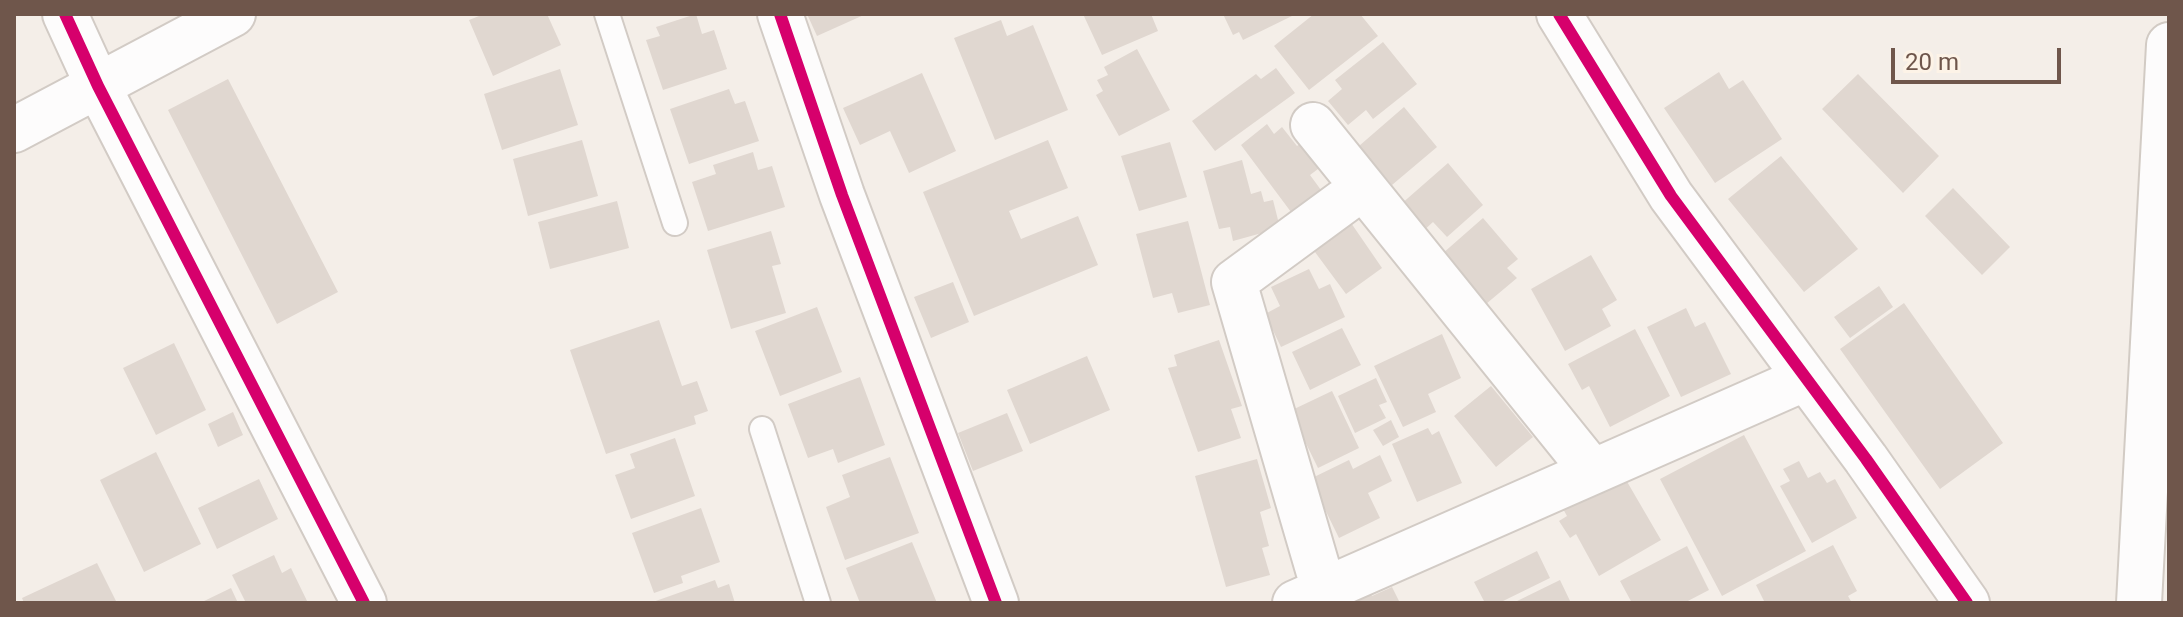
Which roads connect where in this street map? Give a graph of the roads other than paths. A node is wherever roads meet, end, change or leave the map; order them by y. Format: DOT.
graph roads {
  1 [pos="65,14"];
  2 [pos="233,14"];
  3 [pos="607,14"];
  4 [pos="780,14"];
  5 [pos="1559,14"];
  6 [pos="2169,45"];
  7 [pos="98,86"];
  8 [pos="1313,125"];
  9 [pos="14,130"];
  10 [pos="1362,188"];
  11 [pos="675,223"];
  12 [pos="1806,378"];
  13 [pos="762,429"];
  14 [pos="1593,472"];
  15 [pos="2157,480"];
  16 [pos="1310,597"];
  17 [pos="364,603"];
  18 [pos="818,603"];
  19 [pos="996,603"];
  20 [pos="1967,603"];
  21 [pos="2139,603"];
  1 -- 7 [label="street"];
  2 -- 7 [label="street"];
  3 -- 11 [label="lane"];
  4 -- 19 [label="street"];
  5 -- 12 [label="street"];
  6 -- 15 [label="street"];
  7 -- 9 [label="street"];
  7 -- 17 [label="street"];
  8 -- 10 [label="street"];
  10 -- 14 [label="street"];
  10 -- 16 [label="street"];
  12 -- 14 [label="street"];
  12 -- 20 [label="street"];
  13 -- 18 [label="lane"];
  14 -- 16 [label="street"];
  15 -- 21 [label="street"];
}
